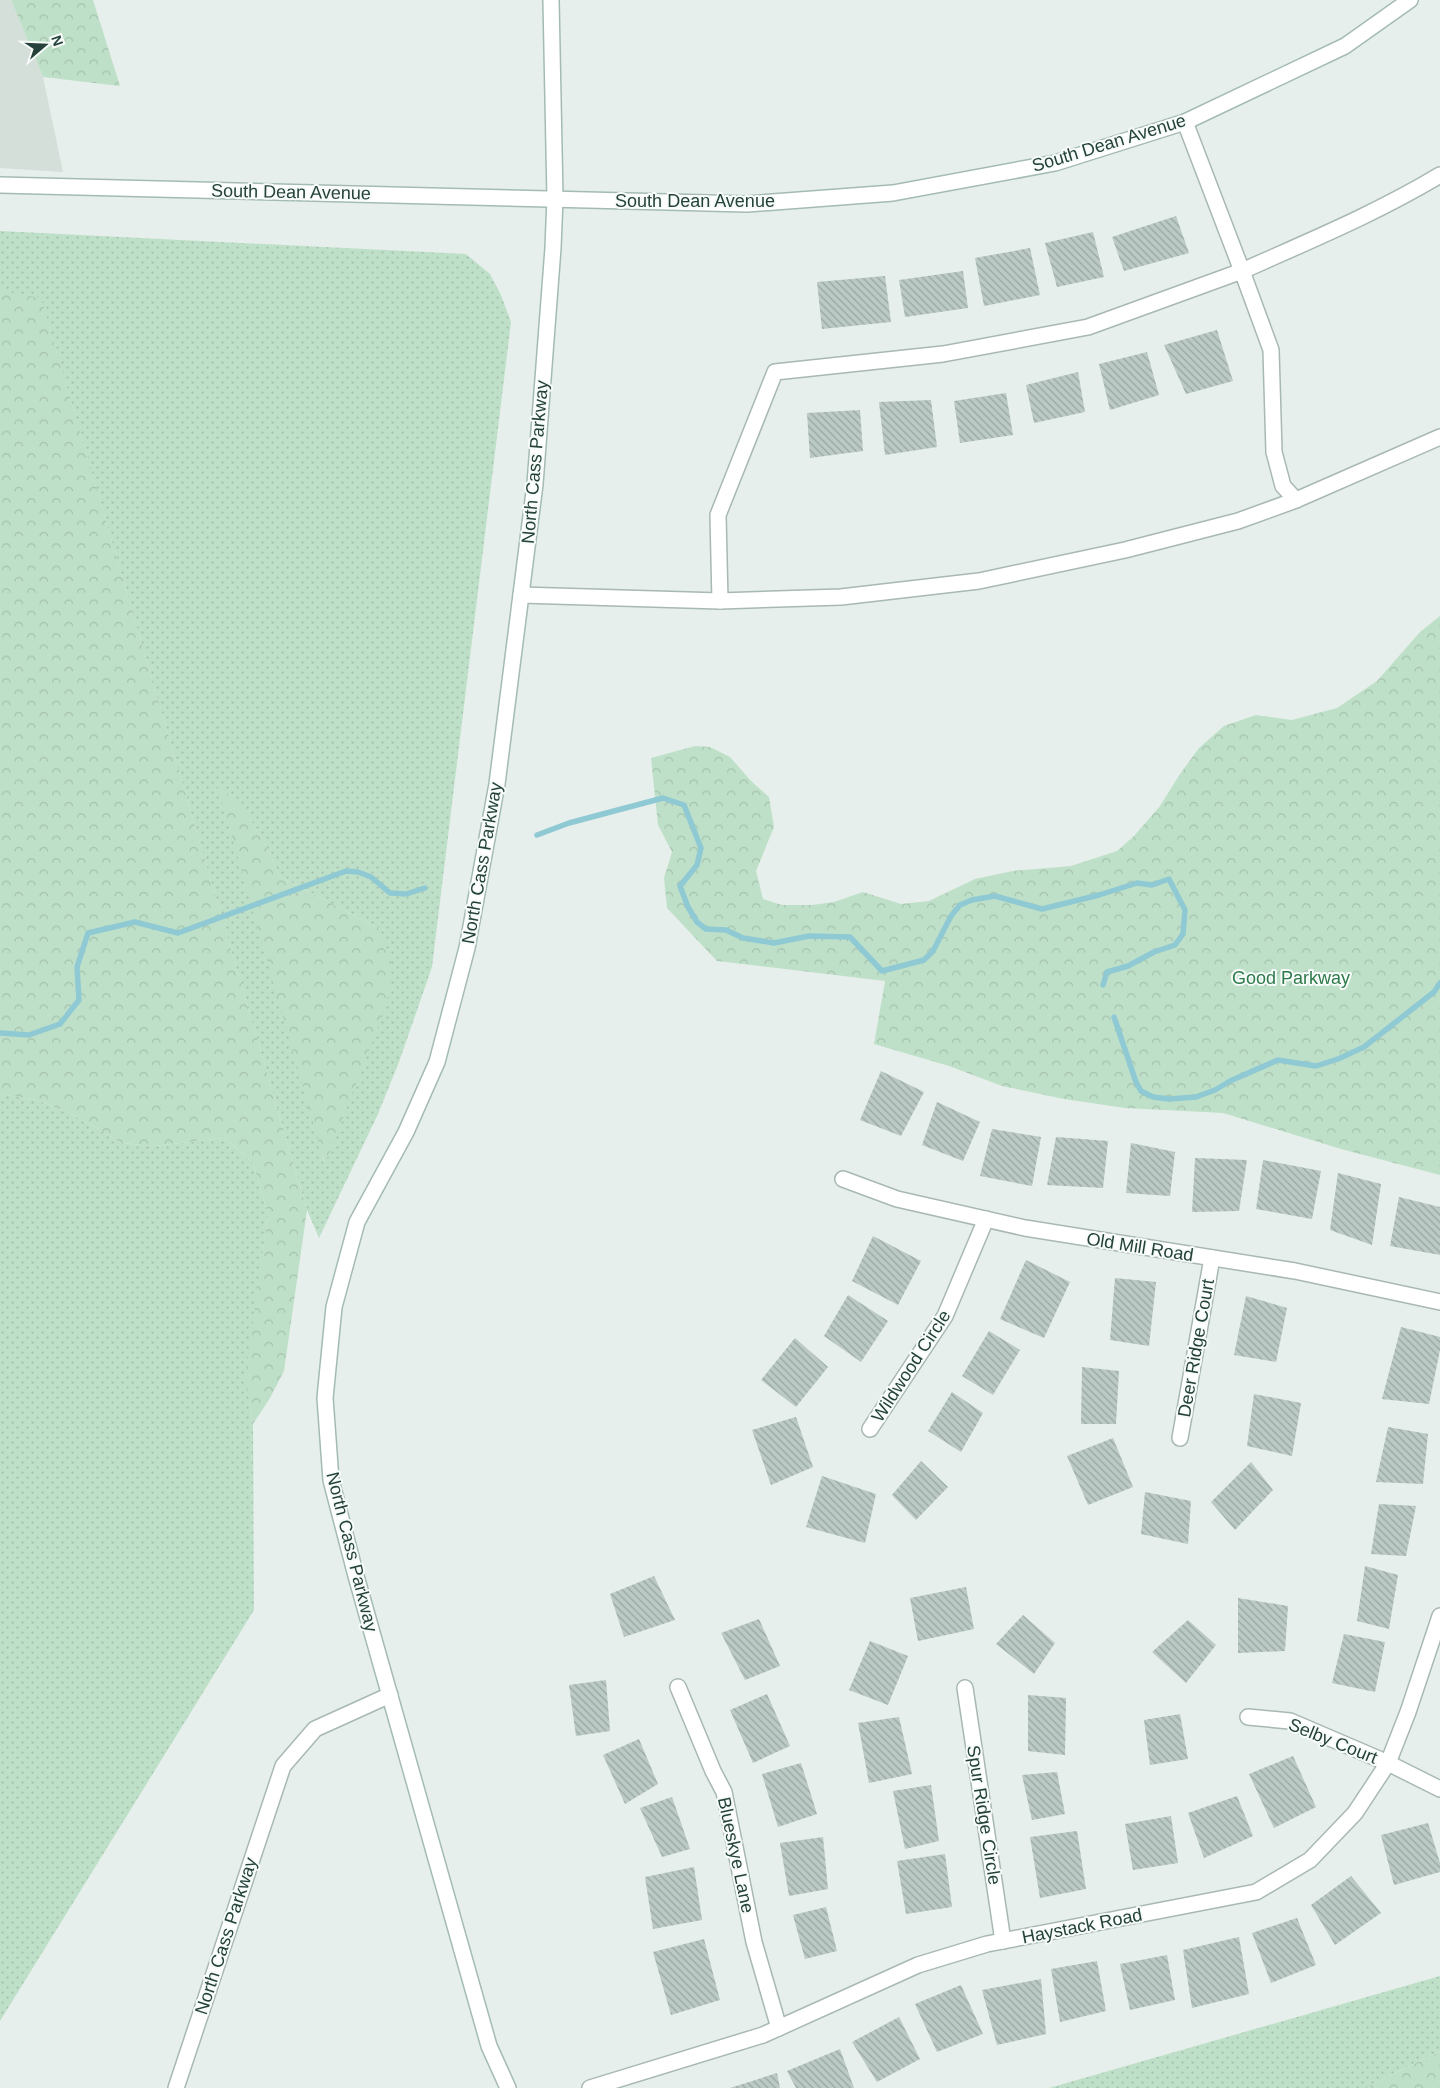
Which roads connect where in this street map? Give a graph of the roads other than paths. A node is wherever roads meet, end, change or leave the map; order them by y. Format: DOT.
graph roads {
  1 [pos="551,0"];
  2 [pos="1410,0"];
  3 [pos="1185,122"];
  4 [pos="1440,175"];
  5 [pos="0,185"];
  6 [pos="555,198"];
  7 [pos="1242,271"];
  8 [pos="1440,438"];
  9 [pos="1296,500"];
  10 [pos="521,596"];
  11 [pos="720,602"];
  12 [pos="843,1179"];
  13 [pos="986,1219"];
  14 [pos="1212,1258"];
  15 [pos="1440,1302"];
  16 [pos="870,1429"];
  17 [pos="1180,1438"];
  18 [pos="1440,1616"];
  19 [pos="678,1687"];
  20 [pos="965,1688"];
  21 [pos="390,1695"];
  22 [pos="1248,1717"];
  23 [pos="1388,1763"];
  24 [pos="1440,1789"];
  25 [pos="1003,1941"];
  26 [pos="779,2028"];
  27 [pos="176,2088"];
  28 [pos="508,2088"];
  29 [pos="590,2088"];
  1 -- 6 [label="street, North Cass Parkway"];
  2 -- 3 [label="street, South Dean Avenue"];
  3 -- 6 [label="street, South Dean Avenue"];
  3 -- 7 [label="street"];
  4 -- 7 [label="street"];
  5 -- 6 [label="street, South Dean Avenue"];
  6 -- 10 [label="street, North Cass Parkway"];
  7 -- 9 [label="street"];
  7 -- 11 [label="street"];
  8 -- 9 [label="street"];
  9 -- 11 [label="street"];
  10 -- 11 [label="street"];
  10 -- 21 [label="street, North Cass Parkway"];
  12 -- 13 [label="street, Old Mill Road"];
  13 -- 14 [label="street, Old Mill Road"];
  13 -- 16 [label="street, Wildwood Circle"];
  14 -- 15 [label="street, Old Mill Road"];
  14 -- 17 [label="street, Deer Ridge Court"];
  18 -- 23 [label="street, Haystack Road"];
  19 -- 26 [label="street, Blueskye Lane"];
  20 -- 25 [label="street, Spur Ridge Circle"];
  21 -- 27 [label="street, North Cass Parkway"];
  21 -- 28 [label="street, North Cass Parkway"];
  22 -- 23 [label="street, Selby Court"];
  23 -- 24 [label="street, Selby Court"];
  23 -- 25 [label="street, Haystack Road"];
  25 -- 26 [label="street, Haystack Road"];
  26 -- 29 [label="street, Haystack Road"];
}
